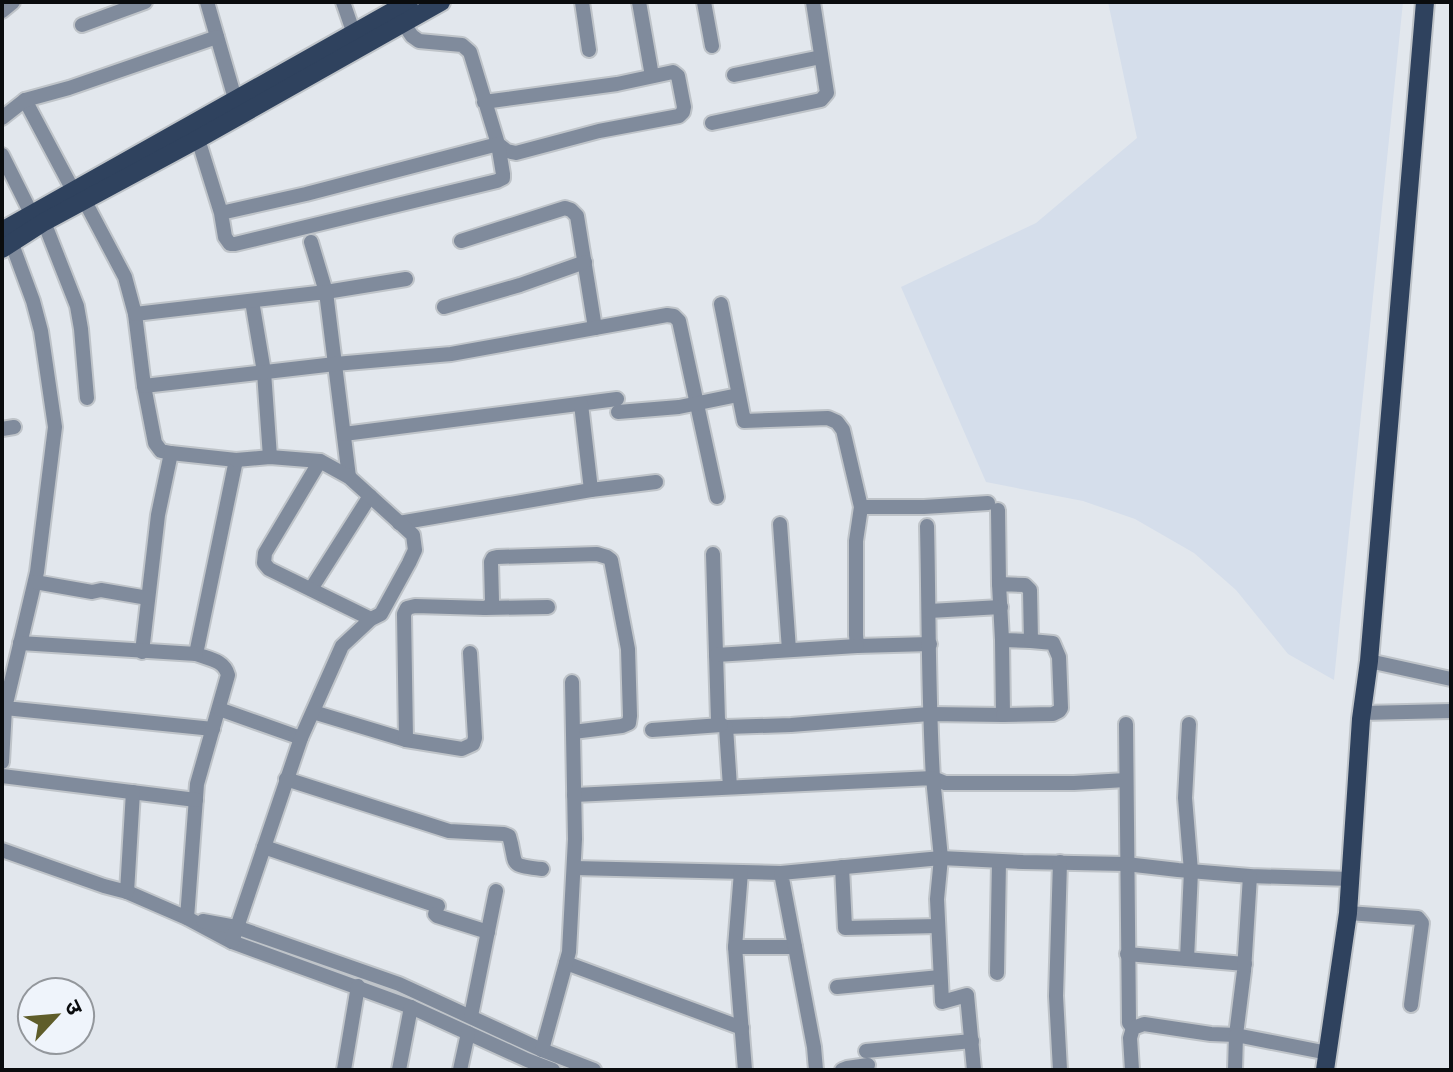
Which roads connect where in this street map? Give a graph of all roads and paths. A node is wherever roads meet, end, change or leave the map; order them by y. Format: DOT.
graph roads {
  1 [pos="13,2"];
  2 [pos="145,2"];
  3 [pos="207,2"];
  4 [pos="343,2"];
  5 [pos="441,2"];
  6 [pos="582,2"];
  7 [pos="639,2"];
  8 [pos="704,2"];
  9 [pos="813,2"];
  10 [pos="1425,2"];
  11 [pos="2,11"];
  12 [pos="402,12"];
  13 [pos="82,25"];
  14 [pos="354,34"];
  15 [pos="217,37"];
  16 [pos="712,46"];
  17 [pos="589,50"];
  18 [pos="821,57"];
  19 [pos="734,75"];
  20 [pos="652,76"];
  21 [pos="25,100"];
  22 [pos="484,102"];
  23 [pos="237,108"];
  24 [pos="2,118"];
  25 [pos="712,123"];
  26 [pos="198,139"];
  27 [pos="498,144"];
  28 [pos="2,155"];
  29 [pos="79,194"];
  30 [pos="221,213"];
  31 [pos="38,218"];
  32 [pos="5,238"];
  33 [pos="461,241"];
  34 [pos="311,242"];
  35 [pos="585,262"];
  36 [pos="406,279"];
  37 [pos="326,292"];
  38 [pos="252,301"];
  39 [pos="721,304"];
  40 [pos="444,307"];
  41 [pos="135,314"];
  42 [pos="595,328"];
  43 [pos="335,364"];
  44 [pos="264,372"];
  45 [pos="144,386"];
  46 [pos="738,395"];
  47 [pos="87,398"];
  48 [pos="697,403"];
  49 [pos="581,404"];
  50 [pos="344,434"];
  51 [pos="171,453"];
  52 [pos="270,457"];
  53 [pos="236,460"];
  54 [pos="320,461"];
  55 [pos="349,477"];
  56 [pos="656,482"];
  57 [pos="591,490"];
  58 [pos="370,496"];
  59 [pos="717,497"];
  60 [pos="861,507"];
  61 [pos="399,523"];
  62 [pos="780,524"];
  63 [pos="927,526"];
  64 [pos="713,554"];
  65 [pos="35,582"];
  66 [pos="999,584"];
  67 [pos="311,589"];
  68 [pos="148,598"];
  69 [pos="548,607"];
  70 [pos="1001,607"];
  71 [pos="485,608"];
  72 [pos="929,611"];
  73 [pos="371,619"];
  74 [pos="1002,640"];
  75 [pos="1031,641"];
  76 [pos="20,643"];
  77 [pos="930,644"];
  78 [pos="857,646"];
  79 [pos="789,650"];
  80 [pos="142,652"];
  81 [pos="470,653"];
  82 [pos="196,654"];
  83 [pos="716,655"];
  84 [pos="1369,661"];
  85 [pos="1451,679"];
  86 [pos="572,682"];
  87 [pos="4,708"];
  88 [pos="219,709"];
  89 [pos="1451,711"];
  90 [pos="313,712"];
  91 [pos="1362,713"];
  92 [pos="929,714"];
  93 [pos="1003,715"];
  94 [pos="1126,724"];
  95 [pos="1189,724"];
  96 [pos="723,726"];
  97 [pos="213,729"];
  98 [pos="652,730"];
  99 [pos="573,732"];
  100 [pos="301,738"];
  101 [pos="406,740"];
  102 [pos="2,762"];
  103 [pos="2,776"];
  104 [pos="933,778"];
  105 [pos="286,779"];
  106 [pos="1126,780"];
  107 [pos="730,787"];
  108 [pos="133,792"];
  109 [pos="574,795"];
  110 [pos="196,800"];
  111 [pos="264,847"];
  112 [pos="2,850"];
  113 [pos="941,858"];
  114 [pos="999,861"];
  115 [pos="1060,862"];
  116 [pos="1126,864"];
  117 [pos="842,867"];
  118 [pos="574,868"];
  119 [pos="542,869"];
  120 [pos="1191,871"];
  121 [pos="741,872"];
  122 [pos="781,873"];
  123 [pos="1250,876"];
  124 [pos="1351,879"];
  125 [pos="496,891"];
  126 [pos="127,892"];
  127 [pos="1348,913"];
  128 [pos="187,918"];
  129 [pos="938,926"];
  130 [pos="488,932"];
  131 [pos="234,934"];
  132 [pos="735,947"];
  133 [pos="795,947"];
  134 [pos="1127,954"];
  135 [pos="1187,959"];
  136 [pos="566,963"];
  137 [pos="1245,964"];
  138 [pos="997,973"];
  139 [pos="940,977"];
  140 [pos="358,986"];
  141 [pos="837,987"];
  142 [pos="1411,1005"];
  143 [pos="411,1007"];
  144 [pos="471,1016"];
  145 [pos="742,1028"];
  146 [pos="1133,1028"];
  147 [pos="468,1033"];
  148 [pos="1236,1035"];
  149 [pos="972,1041"];
  150 [pos="542,1050"];
  151 [pos="1327,1064"];
  152 [pos="525,1065"];
  153 [pos="344,1070"];
  154 [pos="399,1070"];
  155 [pos="460,1070"];
  156 [pos="553,1070"];
  157 [pos="594,1070"];
  158 [pos="745,1070"];
  159 [pos="816,1070"];
  160 [pos="842,1070"];
  161 [pos="974,1070"];
  162 [pos="1060,1070"];
  163 [pos="1132,1070"];
  164 [pos="1235,1070"];
  1 -- 11 [label="street"];
  2 -- 13 [label="street"];
  3 -- 15 [label="street"];
  4 -- 14 [label="street"];
  5 -- 12 [label="main road"];
  6 -- 17 [label="street"];
  7 -- 20 [label="street"];
  8 -- 16 [label="street"];
  9 -- 18 [label="street"];
  10 -- 84 [label="main road"];
  12 -- 14 [label="main road"];
  12 -- 22 [label="street"];
  12 -- 23 [label="main road"];
  14 -- 23 [label="main road"];
  15 -- 21 [label="street"];
  15 -- 23 [label="street"];
  18 -- 19 [label="street"];
  18 -- 25 [label="street"];
  20 -- 22 [label="street"];
  20 -- 27 [label="street"];
  21 -- 24 [label="street"];
  21 -- 29 [label="street"];
  22 -- 27 [label="street"];
  23 -- 26 [label="main road"];
  23 -- 29 [label="main road"];
  26 -- 29 [label="main road"];
  26 -- 30 [label="street"];
  27 -- 30 [label="street"];
  27 -- 30 [label="street"];
  28 -- 31 [label="street"];
  29 -- 31 [label="main road"];
  29 -- 41 [label="street"];
  31 -- 32 [label="main road"];
  31 -- 47 [label="street"];
  32 -- 65 [label="street"];
  33 -- 35 [label="street"];
  34 -- 37 [label="street"];
  35 -- 40 [label="street"];
  35 -- 42 [label="street"];
  36 -- 37 [label="street"];
  37 -- 38 [label="street"];
  37 -- 43 [label="street"];
  38 -- 41 [label="street"];
  38 -- 44 [label="street"];
  39 -- 46 [label="street"];
  41 -- 45 [label="street"];
  42 -- 43 [label="street"];
  42 -- 48 [label="street"];
  43 -- 44 [label="street"];
  43 -- 50 [label="street"];
  44 -- 45 [label="street"];
  44 -- 52 [label="street"];
  45 -- 51 [label="street"];
  46 -- 48 [label="street"];
  46 -- 60 [label="street"];
  48 -- 49 [label="street"];
  48 -- 59 [label="street"];
  49 -- 50 [label="street"];
  49 -- 57 [label="street"];
  50 -- 55 [label="street"];
  51 -- 53 [label="street"];
  51 -- 68 [label="street"];
  52 -- 53 [label="street"];
  52 -- 54 [label="street"];
  53 -- 82 [label="street"];
  54 -- 55 [label="street"];
  54 -- 67 [label="street"];
  55 -- 58 [label="street"];
  56 -- 57 [label="street"];
  57 -- 61 [label="street"];
  58 -- 61 [label="street"];
  58 -- 67 [label="street"];
  60 -- 66 [label="street"];
  60 -- 78 [label="street"];
  61 -- 73 [label="street"];
  62 -- 79 [label="street"];
  63 -- 72 [label="street"];
  64 -- 83 [label="street"];
  65 -- 68 [label="street"];
  65 -- 76 [label="street"];
  66 -- 70 [label="street"];
  66 -- 75 [label="street"];
  67 -- 73 [label="street"];
  68 -- 80 [label="street"];
  69 -- 71 [label="street"];
  70 -- 72 [label="street"];
  70 -- 74 [label="street"];
  71 -- 99 [label="street"];
  71 -- 101 [label="street"];
  72 -- 77 [label="street"];
  73 -- 90 [label="street"];
  74 -- 75 [label="street"];
  74 -- 93 [label="street"];
  75 -- 93 [label="street"];
  76 -- 80 [label="street"];
  76 -- 87 [label="street"];
  77 -- 78 [label="street"];
  77 -- 92 [label="street"];
  78 -- 79 [label="street"];
  79 -- 83 [label="street"];
  80 -- 82 [label="street"];
  81 -- 101 [label="street"];
  82 -- 88 [label="street"];
  83 -- 96 [label="street"];
  84 -- 85 [label="street"];
  84 -- 91 [label="main road"];
  86 -- 99 [label="street"];
  87 -- 97 [label="street"];
  87 -- 102 [label="street"];
  88 -- 97 [label="street"];
  88 -- 100 [label="street"];
  89 -- 91 [label="street"];
  90 -- 100 [label="street"];
  90 -- 101 [label="street"];
  91 -- 124 [label="main road"];
  92 -- 93 [label="street"];
  92 -- 96 [label="street"];
  92 -- 104 [label="street"];
  94 -- 106 [label="street"];
  95 -- 120 [label="street"];
  96 -- 98 [label="street"];
  96 -- 107 [label="street"];
  97 -- 110 [label="street"];
  99 -- 109 [label="street"];
  100 -- 105 [label="street"];
  103 -- 108 [label="street"];
  104 -- 106 [label="street"];
  104 -- 107 [label="street"];
  104 -- 113 [label="street"];
  105 -- 111 [label="street"];
  105 -- 119 [label="street"];
  106 -- 116 [label="street"];
  107 -- 109 [label="street"];
  108 -- 110 [label="street"];
  108 -- 126 [label="street"];
  109 -- 118 [label="street"];
  110 -- 128 [label="street"];
  111 -- 130 [label="street"];
  111 -- 131 [label="street"];
  112 -- 126 [label="street"];
  113 -- 114 [label="street"];
  113 -- 117 [label="street"];
  113 -- 129 [label="street"];
  114 -- 115 [label="street"];
  114 -- 138 [label="street"];
  115 -- 116 [label="street"];
  115 -- 162 [label="street"];
  116 -- 120 [label="street"];
  116 -- 134 [label="street"];
  117 -- 122 [label="street"];
  117 -- 129 [label="street"];
  118 -- 121 [label="street"];
  118 -- 136 [label="street"];
  120 -- 123 [label="street"];
  120 -- 135 [label="street"];
  121 -- 122 [label="street"];
  121 -- 132 [label="street"];
  122 -- 133 [label="street"];
  123 -- 124 [label="street"];
  123 -- 137 [label="street"];
  124 -- 127 [label="main road"];
  125 -- 130 [label="street"];
  126 -- 128 [label="street"];
  127 -- 142 [label="street"];
  127 -- 151 [label="main road"];
  128 -- 131 [label="street"];
  129 -- 139 [label="street"];
  130 -- 144 [label="street"];
  131 -- 140 [label="street"];
  131 -- 144 [label="street"];
  132 -- 133 [label="street"];
  132 -- 145 [label="street"];
  133 -- 159 [label="street"];
  134 -- 135 [label="street"];
  134 -- 146 [label="street"];
  135 -- 137 [label="street"];
  136 -- 145 [label="street"];
  136 -- 150 [label="street"];
  137 -- 148 [label="street"];
  139 -- 141 [label="street"];
  139 -- 149 [label="street"];
  140 -- 143 [label="street"];
  140 -- 153 [label="street"];
  143 -- 147 [label="street"];
  143 -- 154 [label="street"];
  144 -- 150 [label="street"];
  145 -- 158 [label="street"];
  146 -- 148 [label="street"];
  146 -- 163 [label="street"];
  147 -- 152 [label="street"];
  147 -- 155 [label="street"];
  148 -- 151 [label="street"];
  148 -- 164 [label="street"];
  149 -- 160 [label="street"];
  149 -- 161 [label="street"];
  150 -- 157 [label="street"];
  152 -- 156 [label="street"];
}
